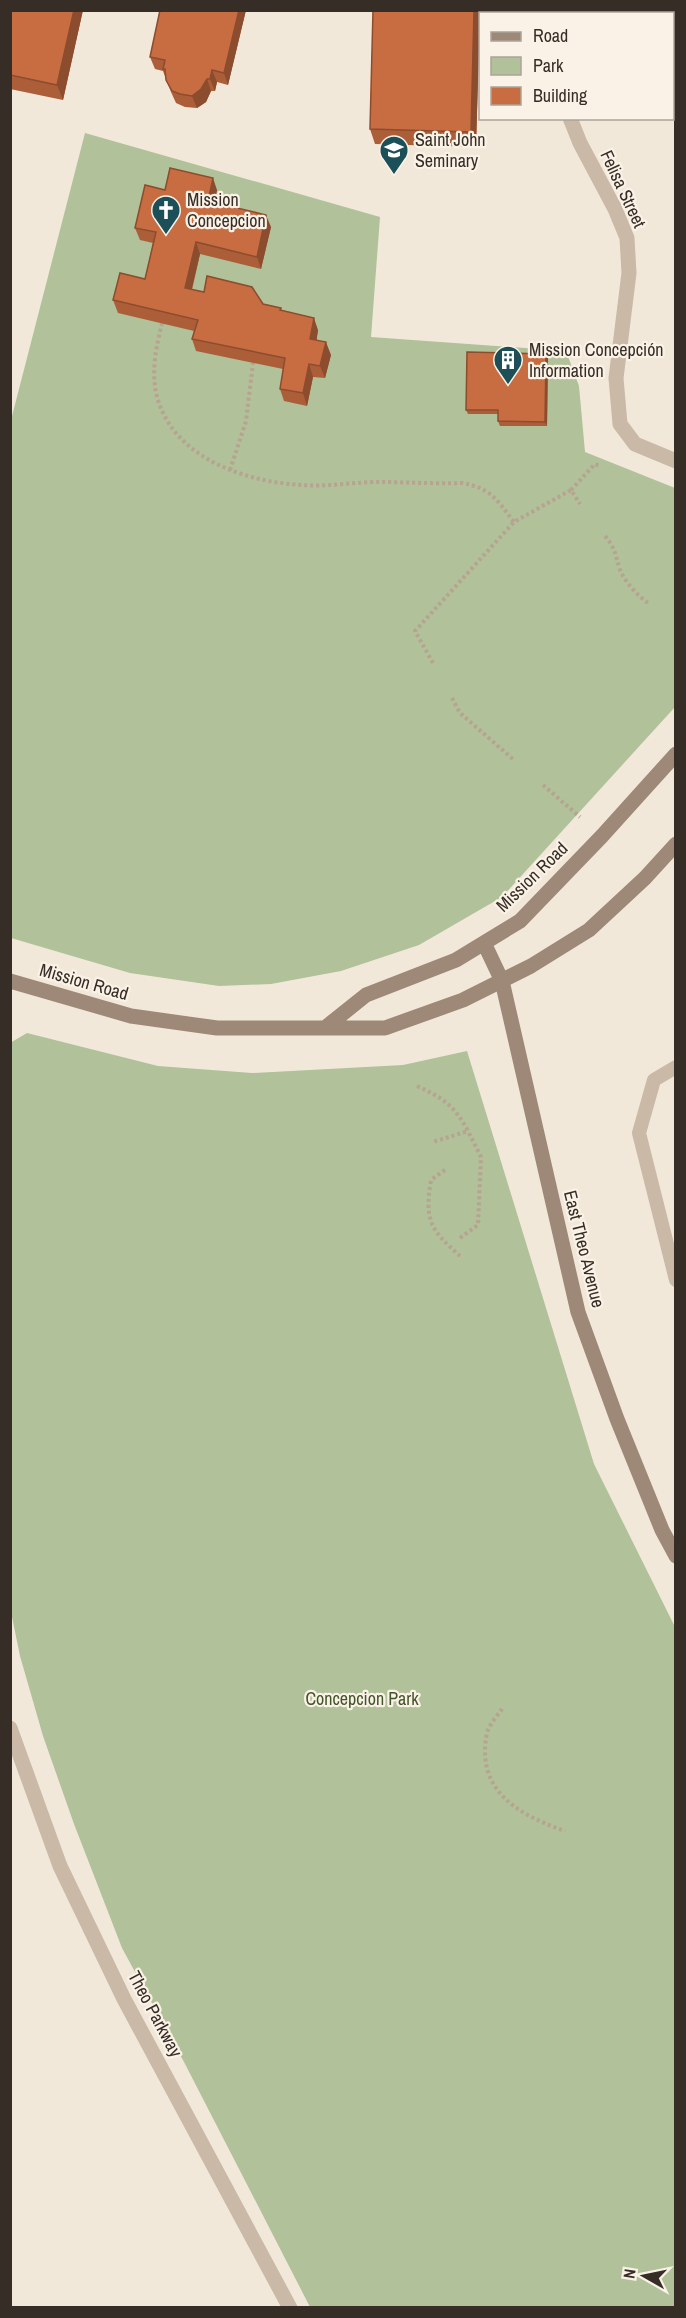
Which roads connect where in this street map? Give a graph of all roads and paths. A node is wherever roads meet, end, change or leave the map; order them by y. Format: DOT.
graph roads {
  1 [pos="571,120"];
  2 [pos="162,323"];
  3 [pos="253,363"];
  4 [pos="675,461"];
  5 [pos="600,466"];
  6 [pos="230,470"];
  7 [pos="571,490"];
  8 [pos="580,504"];
  9 [pos="514,522"];
  10 [pos="605,536"];
  11 [pos="648,603"];
  12 [pos="433,663"];
  13 [pos="452,698"];
  14 [pos="675,754"];
  15 [pos="514,760"];
  16 [pos="543,785"];
  17 [pos="580,817"];
  18 [pos="675,844"];
  19 [pos="484,943"];
  20 [pos="10,981"];
  21 [pos="502,981"];
  22 [pos="326,1027"];
  23 [pos="675,1068"];
  24 [pos="417,1086"];
  25 [pos="468,1131"];
  26 [pos="433,1142"];
  27 [pos="445,1170"];
  28 [pos="460,1238"];
  29 [pos="460,1256"];
  30 [pos="675,1280"];
  31 [pos="675,1556"];
  32 [pos="502,1709"];
  33 [pos="10,1728"];
  34 [pos="565,1831"];
  35 [pos="290,2307"];
  1 -- 4 [label="street, Felisa Street"];
  2 -- 6 [label="path"];
  3 -- 6 [label="path"];
  5 -- 7 [label="path"];
  6 -- 9 [label="path"];
  7 -- 8 [label="path"];
  7 -- 9 [label="path"];
  9 -- 12 [label="path"];
  10 -- 11 [label="path"];
  13 -- 15 [label="path"];
  14 -- 19 [label="street, Mission Road"];
  16 -- 17 [label="path"];
  18 -- 21 [label="street, Mission Road"];
  19 -- 21 [label="street, East Theo Avenue"];
  19 -- 22 [label="street, Mission Road"];
  20 -- 22 [label="street, Mission Road"];
  21 -- 22 [label="street, Mission Road"];
  21 -- 31 [label="street, East Theo Avenue"];
  23 -- 30 [label="lane"];
  24 -- 25 [label="path"];
  25 -- 26 [label="path"];
  25 -- 28 [label="path"];
  27 -- 29 [label="path"];
  32 -- 34 [label="path"];
  33 -- 35 [label="street, Theo Parkway"];
}
